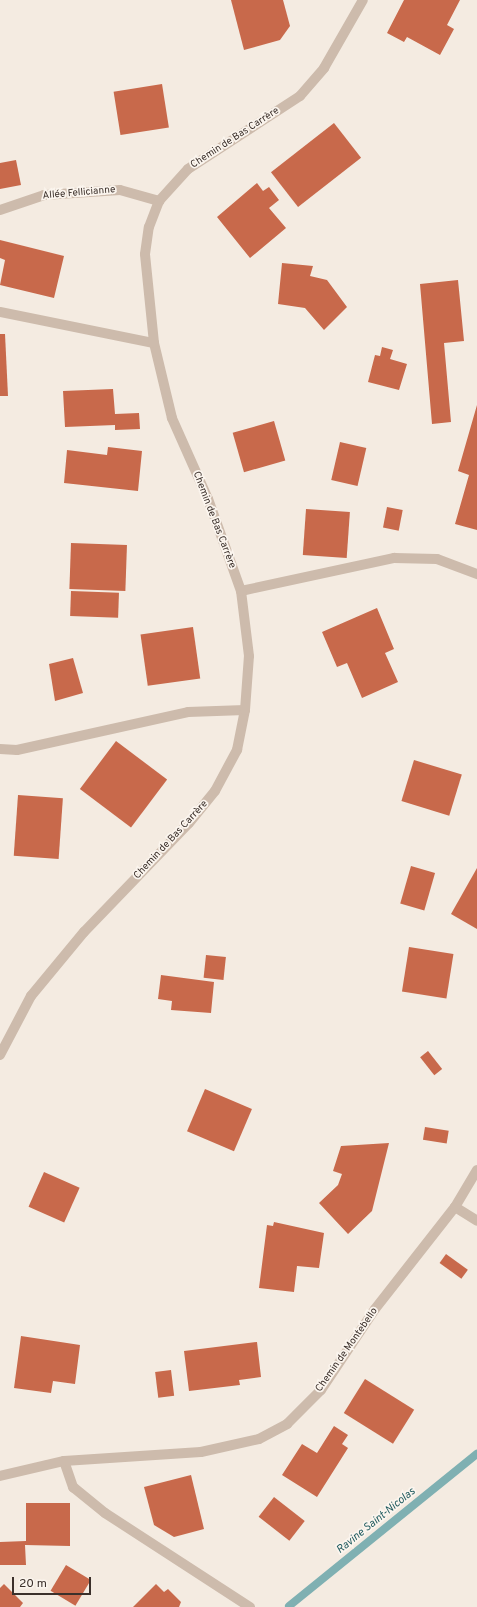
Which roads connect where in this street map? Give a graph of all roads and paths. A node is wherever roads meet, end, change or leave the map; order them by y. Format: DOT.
graph roads {
  1 [pos="363,0"];
  2 [pos="159,201"];
  3 [pos="0,210"];
  4 [pos="0,312"];
  5 [pos="154,343"];
  6 [pos="477,574"];
  7 [pos="240,591"];
  8 [pos="245,710"];
  9 [pos="0,749"];
  10 [pos="0,1055"];
  11 [pos="477,1170"];
  12 [pos="455,1207"];
  13 [pos="477,1221"];
  14 [pos="64,1461"];
  15 [pos="0,1476"];
  16 [pos="250,1607"];
  1 -- 2 [label="street, Chemin de Bas Carrère"];
  2 -- 3 [label="street, Allée Fellicianne"];
  2 -- 5 [label="street, Chemin de Bas Carrère"];
  4 -- 5 [label="street"];
  5 -- 7 [label="street, Chemin de Bas Carrère"];
  6 -- 7 [label="street"];
  7 -- 8 [label="street, Chemin de Bas Carrère"];
  8 -- 9 [label="street"];
  8 -- 10 [label="street, Chemin de Bas Carrère"];
  11 -- 12 [label="street, Chemin de Montebello"];
  12 -- 13 [label="street"];
  12 -- 14 [label="street, Chemin de Montebello"];
  14 -- 15 [label="street, Chemin de Montebello"];
  14 -- 16 [label="street"];
}
